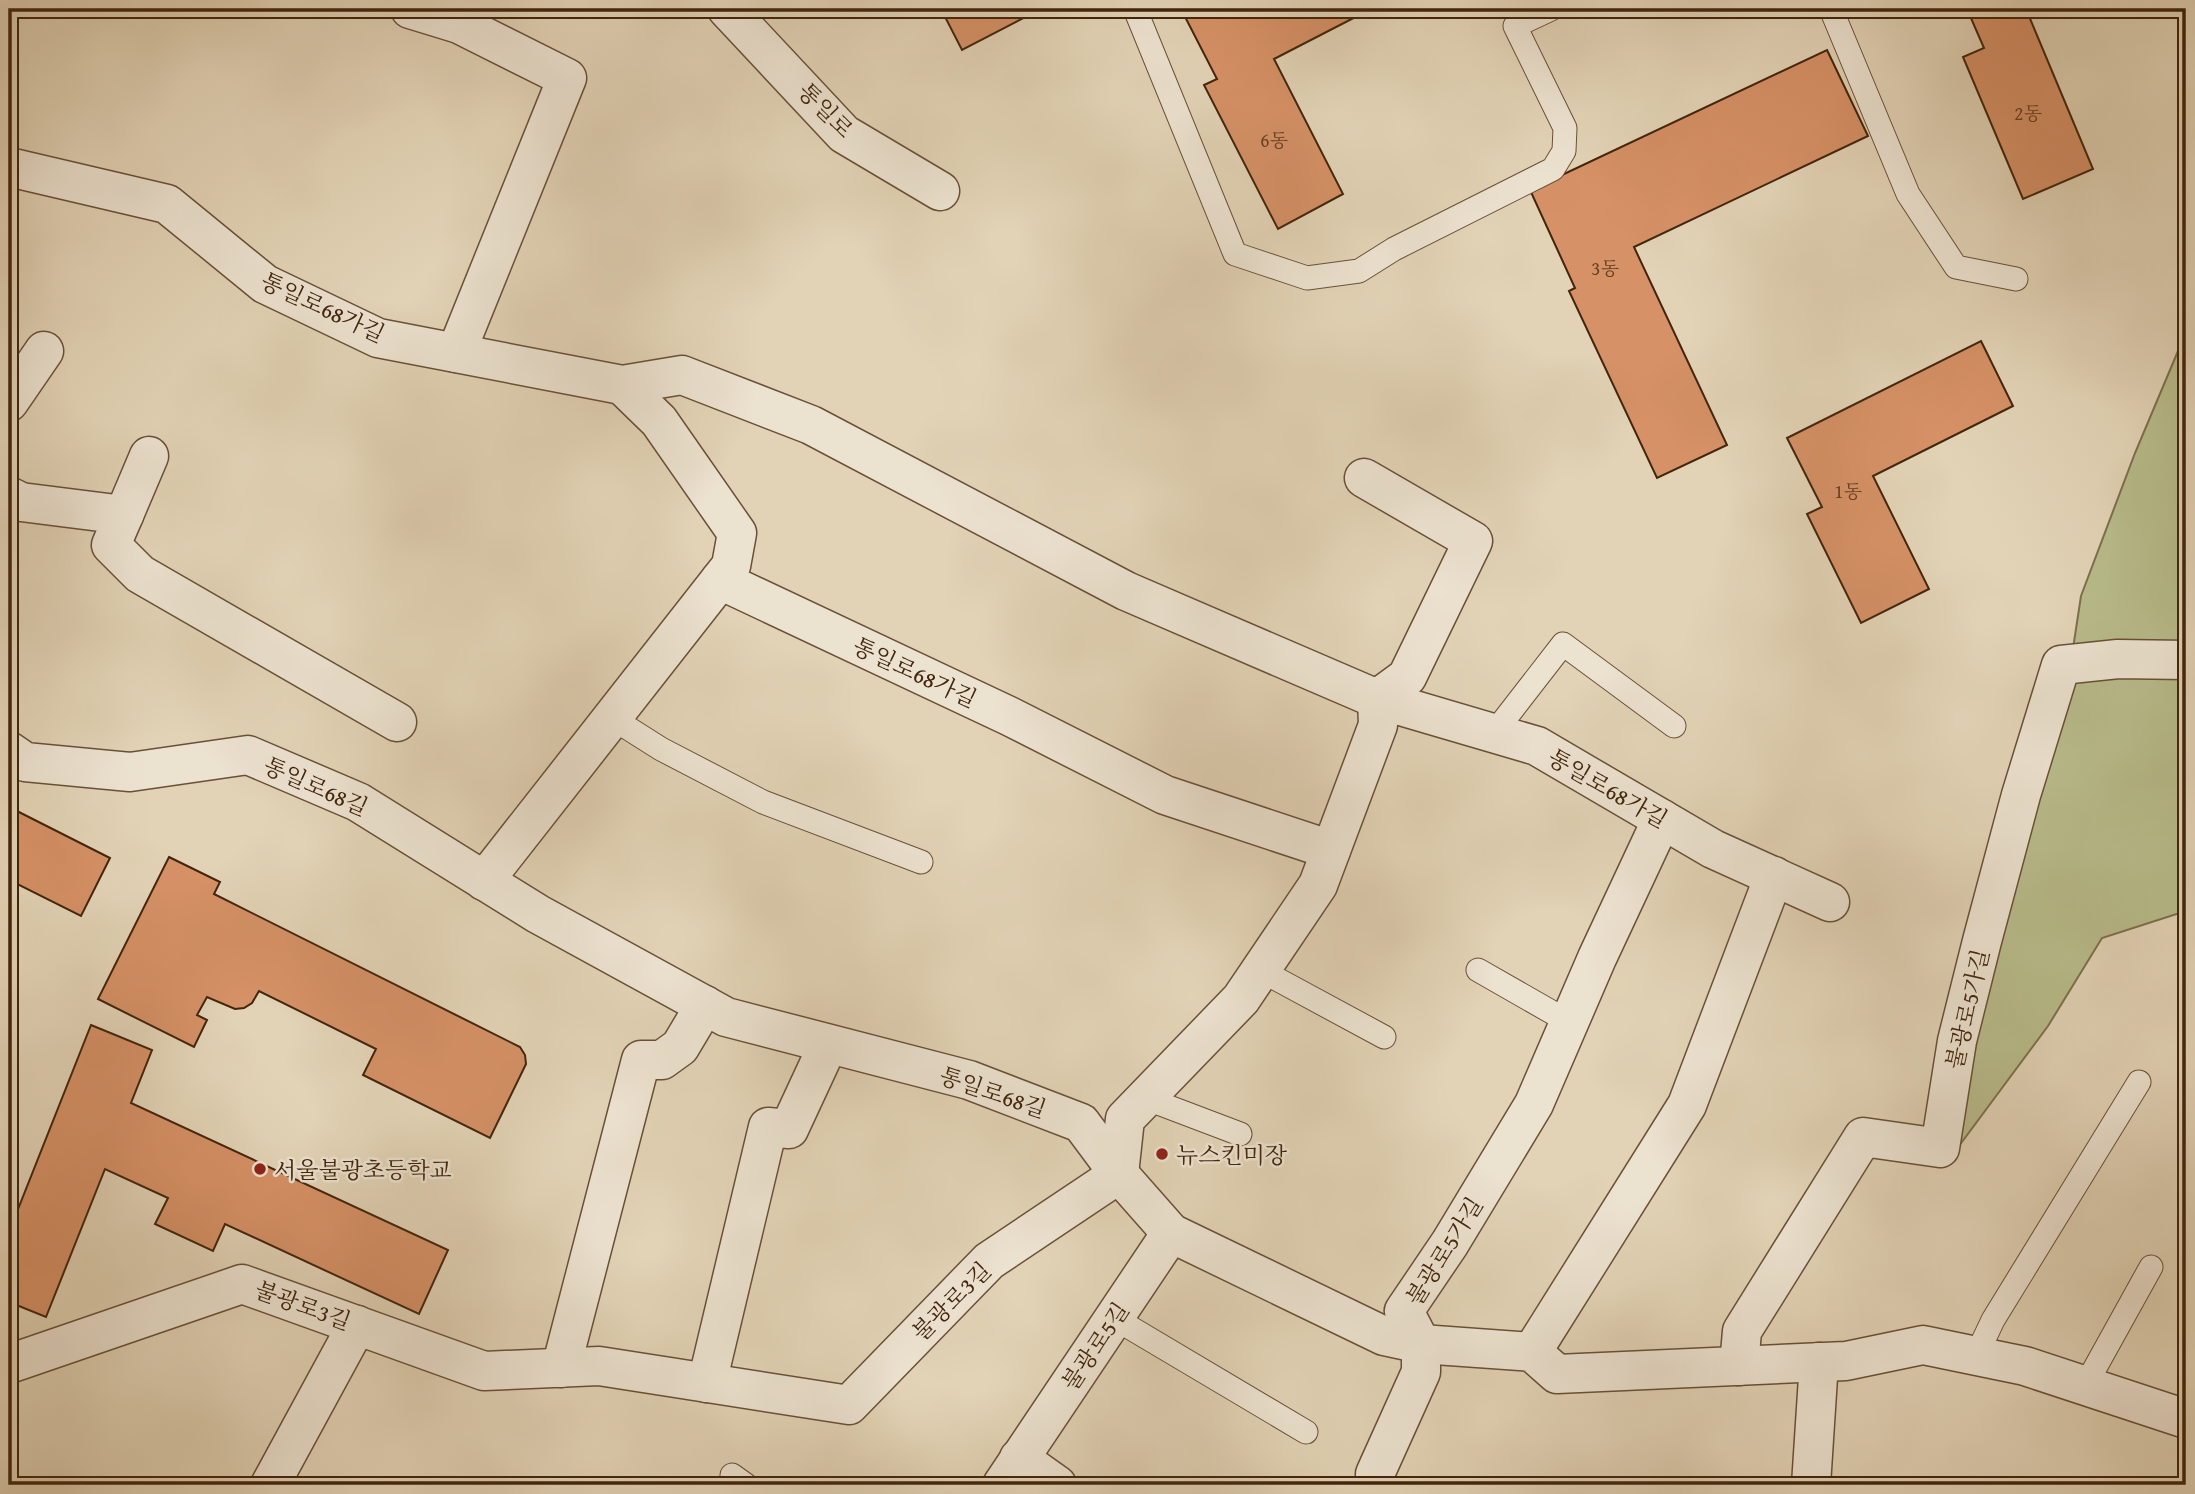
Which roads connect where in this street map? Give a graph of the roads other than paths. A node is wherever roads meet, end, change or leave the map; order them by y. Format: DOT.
graph roads {
  1 [pos="410,9"];
  2 [pos="727,9"];
  3 [pos="1135,9"];
  4 [pos="1551,9"];
  5 [pos="1830,9"];
  6 [pos="9,167"];
  7 [pos="940,191"];
  8 [pos="2016,279"];
  9 [pos="44,351"];
  10 [pos="456,353"];
  11 [pos="622,386"];
  12 [pos="9,402"];
  13 [pos="149,456"];
  14 [pos="1364,478"];
  15 [pos="9,496"];
  16 [pos="124,515"];
  17 [pos="720,580"];
  18 [pos="2186,660"];
  19 [pos="1377,699"];
  20 [pos="611,718"];
  21 [pos="397,722"];
  22 [pos="1674,726"];
  23 [pos="1494,733"];
  24 [pos="9,751"];
  25 [pos="1662,819"];
  26 [pos="1331,850"];
  27 [pos="921,862"];
  28 [pos="1774,876"];
  29 [pos="484,881"];
  30 [pos="1830,902"];
  31 [pos="1261,970"];
  32 [pos="1478,970"];
  33 [pos="705,1005"];
  34 [pos="1569,1022"];
  35 [pos="1384,1037"];
  36 [pos="828,1045"];
  37 [pos="2138,1082"];
  38 [pos="1145,1098"];
  39 [pos="1240,1134"];
  40 [pos="1119,1174"];
  41 [pos="1171,1233"];
  42 [pos="2151,1267"];
  43 [pos="1114,1318"];
  44 [pos="357,1325"];
  45 [pos="1421,1344"];
  46 [pos="1532,1352"];
  47 [pos="1976,1356"];
  48 [pos="1819,1362"];
  49 [pos="9,1364"];
  50 [pos="1739,1366"];
  51 [pos="561,1367"];
  52 [pos="707,1383"];
  53 [pos="2085,1386"];
  54 [pos="2186,1419"];
  55 [pos="1306,1432"];
  56 [pos="1011,1472"];
  57 [pos="270,1485"];
  58 [pos="1056,1485"];
  59 [pos="1376,1485"];
  60 [pos="1811,1485"];
  1 -- 10 [label="street"];
  2 -- 7 [label="street, 통일로"];
  3 -- 4 [label="lane"];
  5 -- 8 [label="lane"];
  6 -- 10 [label="street, 통일로68가길"];
  9 -- 12 [label="street"];
  10 -- 11 [label="street, 통일로68가길"];
  11 -- 17 [label="street"];
  11 -- 19 [label="street, 통일로68가길"];
  13 -- 16 [label="street"];
  14 -- 19 [label="street"];
  15 -- 16 [label="street"];
  16 -- 21 [label="street"];
  17 -- 20 [label="street"];
  17 -- 26 [label="street, 통일로68가길"];
  18 -- 50 [label="street, 불광로5가길"];
  19 -- 23 [label="street, 통일로68가길"];
  19 -- 26 [label="street"];
  20 -- 27 [label="lane"];
  20 -- 29 [label="street"];
  22 -- 23 [label="lane"];
  23 -- 25 [label="street, 통일로68가길"];
  24 -- 29 [label="street, 통일로68길"];
  25 -- 28 [label="street, 통일로68가길"];
  25 -- 34 [label="street, 불광로5가길"];
  26 -- 31 [label="street"];
  28 -- 30 [label="street, 통일로68가길"];
  28 -- 46 [label="street"];
  29 -- 33 [label="street, 통일로68길"];
  31 -- 35 [label="lane"];
  31 -- 38 [label="street"];
  32 -- 34 [label="lane"];
  33 -- 36 [label="street, 통일로68길"];
  33 -- 51 [label="street"];
  34 -- 45 [label="street, 불광로5가길"];
  36 -- 40 [label="street, 통일로68길"];
  36 -- 52 [label="street"];
  37 -- 47 [label="lane"];
  38 -- 39 [label="lane"];
  38 -- 40 [label="street"];
  40 -- 41 [label="street"];
  40 -- 52 [label="street, 불광로3길"];
  41 -- 43 [label="street, 불광로5길"];
  41 -- 45 [label="street, 불광로5가길"];
  42 -- 53 [label="lane"];
  43 -- 55 [label="lane"];
  43 -- 56 [label="street, 불광로5길"];
  44 -- 49 [label="street, 불광로3길"];
  44 -- 51 [label="street, 불광로3길"];
  44 -- 57 [label="street"];
  45 -- 46 [label="street, 불광로5가길"];
  45 -- 59 [label="street, 불광로5가길"];
  46 -- 50 [label="street"];
  47 -- 48 [label="street"];
  47 -- 53 [label="street"];
  48 -- 50 [label="street"];
  48 -- 60 [label="street"];
  51 -- 52 [label="street, 불광로3길"];
  53 -- 54 [label="street"];
  56 -- 58 [label="street, 불광로5길"];
}
